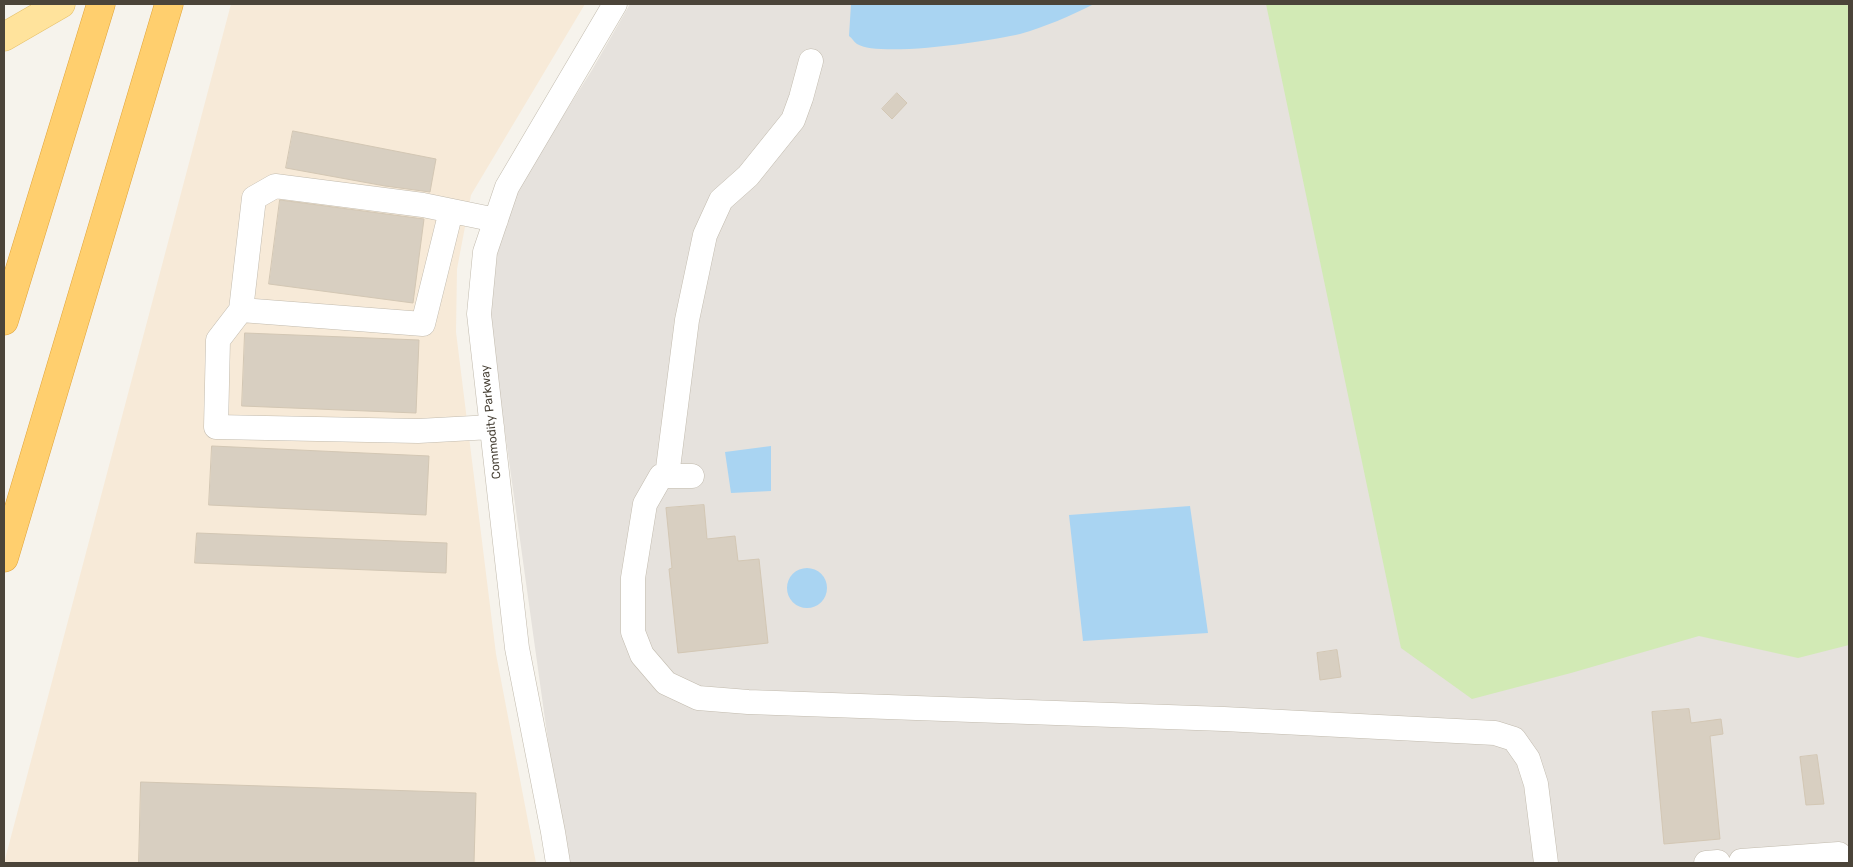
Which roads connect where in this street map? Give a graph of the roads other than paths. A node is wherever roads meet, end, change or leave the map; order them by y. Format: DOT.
graph roads {
  1 [pos="62,4"];
  2 [pos="101,4"];
  3 [pos="169,4"];
  4 [pos="613,5"];
  5 [pos="4,37"];
  6 [pos="811,61"];
  7 [pos="451,211"];
  8 [pos="496,220"];
  9 [pos="241,310"];
  10 [pos="4,321"];
  11 [pos="492,427"];
  12 [pos="667,476"];
  13 [pos="692,476"];
  14 [pos="4,558"];
  15 [pos="1839,854"];
  16 [pos="1722,862"];
  17 [pos="558,863"];
  18 [pos="1546,863"];
  1 -- 5 [label="main road"];
  2 -- 10 [label="highway"];
  3 -- 14 [label="highway"];
  4 -- 8 [label="street, Commodity Parkway"];
  6 -- 12 [label="street"];
  7 -- 8 [label="street"];
  7 -- 9 [label="street"];
  7 -- 9 [label="street"];
  8 -- 11 [label="street, Commodity Parkway"];
  9 -- 11 [label="street"];
  11 -- 17 [label="street, Commodity Parkway"];
  12 -- 13 [label="street"];
  12 -- 18 [label="street"];
  15 -- 16 [label="street"];
}
